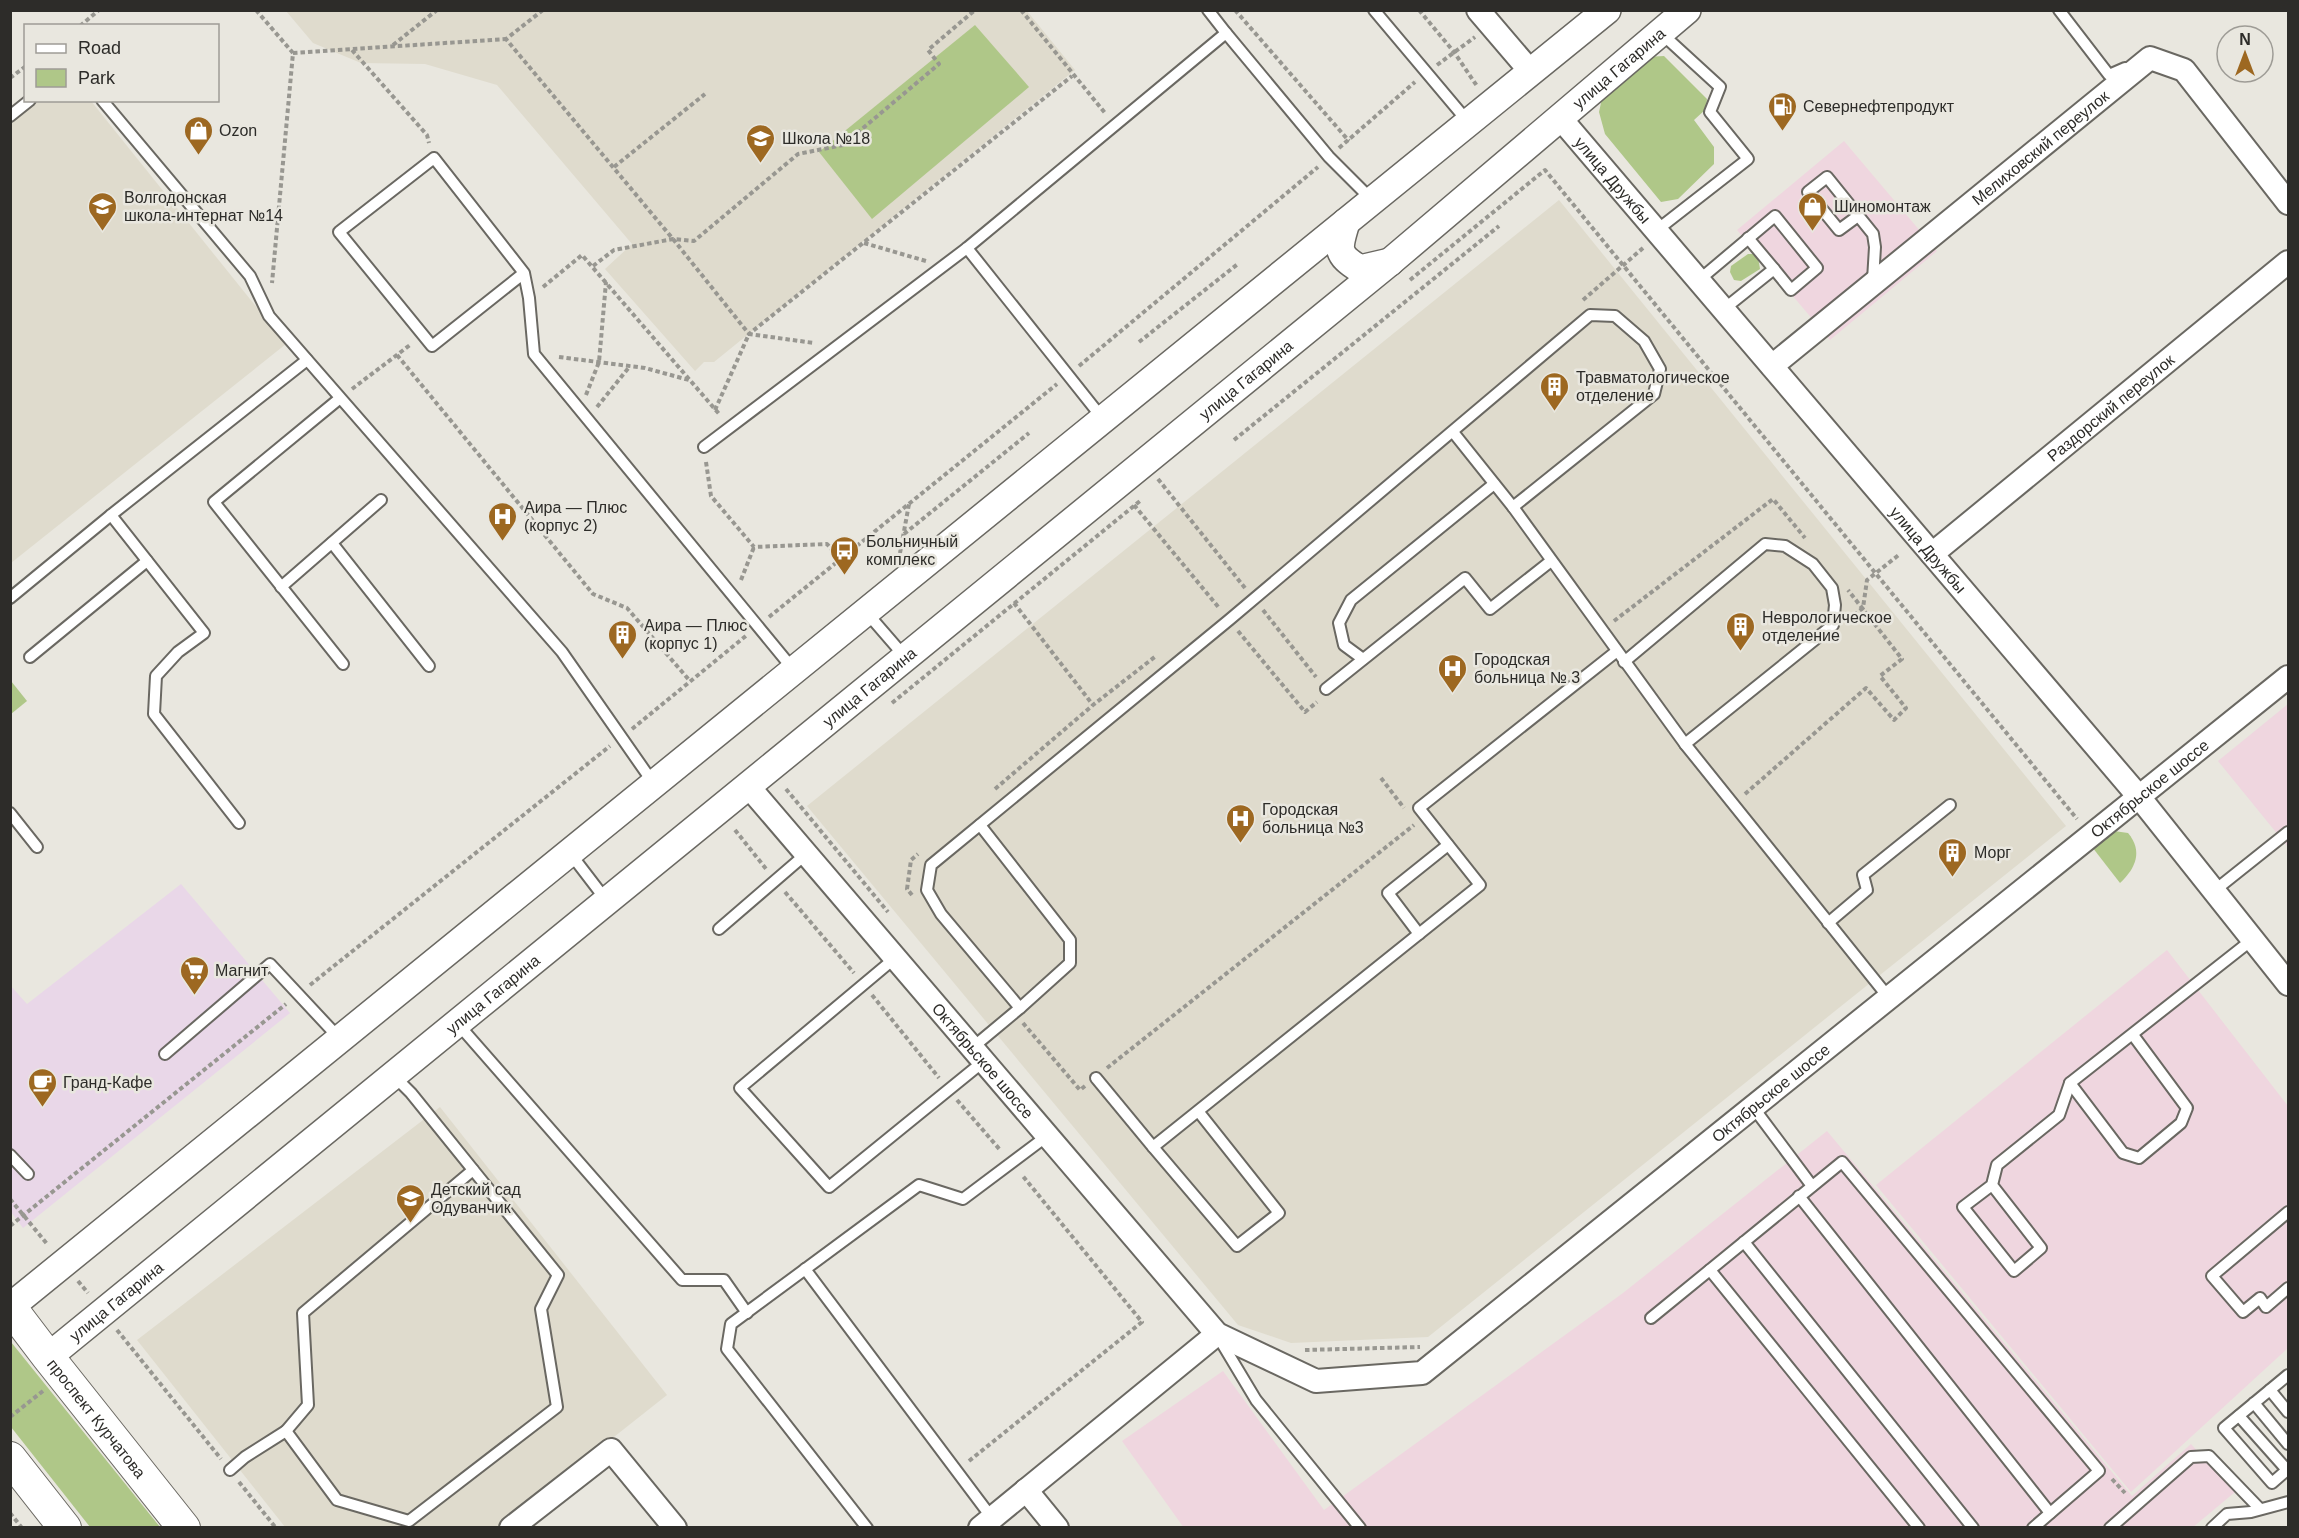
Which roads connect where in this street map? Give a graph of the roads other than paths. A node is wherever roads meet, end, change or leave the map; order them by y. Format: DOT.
graph roads {
  1 [pos="1208,10"];
  2 [pos="1374,10"];
  3 [pos="1478,10"];
  4 [pos="1607,10"];
  5 [pos="1687,10"];
  6 [pos="2059,10"];
  7 [pos="1226,33"];
  8 [pos="1661,33"];
  9 [pos="2150,58"];
  10 [pos="1531,72"];
  11 [pos="28,102"];
  12 [pos="104,102"];
  13 [pos="10,116"];
  14 [pos="1561,118"];
  15 [pos="1468,123"];
  16 [pos="1372,201"];
  17 [pos="2289,203"];
  18 [pos="1858,216"];
  19 [pos="1346,222"];
  20 [pos="1659,233"];
  21 [pos="1748,238"];
  22 [pos="967,248"];
  23 [pos="1390,262"];
  24 [pos="2289,262"];
  25 [pos="1774,269"];
  26 [pos="524,273"];
  27 [pos="1699,280"];
  28 [pos="1873,284"];
  29 [pos="1724,309"];
  30 [pos="307,360"];
  31 [pos="1772,366"];
  32 [pos="339,399"];
  33 [pos="1103,419"];
  34 [pos="1453,432"];
  35 [pos="704,447"];
  36 [pos="1494,484"];
  37 [pos="381,500"];
  38 [pos="1512,507"];
  39 [pos="111,515"];
  40 [pos="332,543"];
  41 [pos="1932,554"];
  42 [pos="147,561"];
  43 [pos="1551,561"];
  44 [pos="281,587"];
  45 [pos="10,598"];
  46 [pos="866,612"];
  47 [pos="1617,651"];
  48 [pos="30,657"];
  49 [pos="906,658"];
  50 [pos="1363,659"];
  51 [pos="1624,662"];
  52 [pos="343,664"];
  53 [pos="429,666"];
  54 [pos="794,670"];
  55 [pos="2289,677"];
  56 [pos="1326,689"];
  57 [pos="1684,744"];
  58 [pos="654,784"];
  59 [pos="749,787"];
  60 [pos="2140,798"];
  61 [pos="1950,805"];
  62 [pos="10,813"];
  63 [pos="239,823"];
  64 [pos="980,825"];
  65 [pos="2289,832"];
  66 [pos="1448,845"];
  67 [pos="37,847"];
  68 [pos="570,853"];
  69 [pos="806,854"];
  70 [pos="2214,891"];
  71 [pos="607,902"];
  72 [pos="1828,923"];
  73 [pos="719,929"];
  74 [pos="1419,934"];
  75 [pos="2253,939"];
  76 [pos="895,958"];
  77 [pos="2289,984"];
  78 [pos="1889,998"];
  79 [pos="1017,1010"];
  80 [pos="458,1024"];
  81 [pos="2133,1035"];
  82 [pos="341,1039"];
  83 [pos="165,1054"];
  84 [pos="978,1055"];
  85 [pos="394,1076"];
  86 [pos="1096,1078"];
  87 [pos="2070,1083"];
  88 [pos="1753,1107"];
  89 [pos="1198,1111"];
  90 [pos="1047,1136"];
  91 [pos="1153,1147"];
  92 [pos="10,1155"];
  93 [pos="473,1170"];
  94 [pos="28,1174"];
  95 [pos="1992,1185"];
  96 [pos="1812,1186"];
  97 [pos="1799,1196"];
  98 [pos="2289,1212"];
  99 [pos="1744,1242"];
  100 [pos="805,1269"];
  101 [pos="1710,1270"];
  102 [pos="2289,1288"];
  103 [pos="10,1307"];
  104 [pos="747,1313"];
  105 [pos="1651,1318"];
  106 [pos="1217,1334"];
  107 [pos="55,1366"];
  108 [pos="2287,1378"];
  109 [pos="2270,1390"];
  110 [pos="2254,1403"];
  111 [pos="2289,1412"];
  112 [pos="2239,1416"];
  113 [pos="286,1431"];
  114 [pos="2289,1444"];
  115 [pos="10,1458"];
  116 [pos="230,1470"];
  117 [pos="2288,1470"];
  118 [pos="1026,1490"];
  119 [pos="2289,1502"];
  120 [pos="2260,1509"];
  121 [pos="2050,1513"];
  122 [pos="986,1523"];
  123 [pos="65,1527"];
  124 [pos="184,1527"];
  125 [pos="511,1527"];
  126 [pos="675,1527"];
  127 [pos="867,1527"];
  128 [pos="1057,1527"];
  129 [pos="1360,1527"];
  130 [pos="1919,1527"];
  131 [pos="1973,1527"];
  132 [pos="2033,1527"];
  133 [pos="2110,1527"];
  134 [pos="2212,1527"];
  1 -- 7 [label="lane"];
  2 -- 15 [label="lane"];
  3 -- 10 [label="street"];
  4 -- 10 [label="street"];
  5 -- 8 [label="street, улица Гагарина"];
  6 -- 9 [label="lane"];
  7 -- 16 [label="lane"];
  7 -- 22 [label="lane"];
  8 -- 14 [label="street, улица Гагарина"];
  8 -- 20 [label="lane"];
  9 -- 17 [label="street"];
  9 -- 28 [label="street, Мелиховский переулок"];
  10 -- 15 [label="street"];
  11 -- 13 [label="lane"];
  12 -- 30 [label="lane"];
  14 -- 20 [label="street, улица Дружбы"];
  14 -- 23 [label="street, улица Гагарина"];
  15 -- 16 [label="street"];
  16 -- 19 [label="street"];
  18 -- 18 [label="lane"];
  18 -- 28 [label="lane"];
  19 -- 23 [label="street"];
  19 -- 33 [label="street"];
  20 -- 27 [label="street, улица Дружбы"];
  21 -- 25 [label="lane"];
  21 -- 25 [label="lane"];
  21 -- 27 [label="lane"];
  22 -- 33 [label="lane"];
  22 -- 35 [label="lane"];
  23 -- 49 [label="street, улица Гагарина"];
  24 -- 41 [label="street, Раздорский переулок"];
  25 -- 29 [label="lane"];
  26 -- 26 [label="lane"];
  26 -- 54 [label="lane"];
  27 -- 29 [label="street, улица Дружбы"];
  28 -- 31 [label="street, Мелиховский переулок"];
  29 -- 31 [label="street, улица Дружбы"];
  30 -- 32 [label="lane"];
  30 -- 39 [label="lane"];
  31 -- 41 [label="street, улица Дружбы"];
  32 -- 44 [label="lane"];
  32 -- 58 [label="lane"];
  33 -- 46 [label="street"];
  34 -- 36 [label="lane"];
  34 -- 38 [label="lane"];
  34 -- 64 [label="lane"];
  36 -- 38 [label="lane"];
  36 -- 50 [label="lane"];
  37 -- 40 [label="lane"];
  38 -- 43 [label="lane"];
  39 -- 42 [label="lane"];
  39 -- 45 [label="lane"];
  40 -- 44 [label="lane"];
  40 -- 53 [label="lane"];
  41 -- 60 [label="street, улица Дружбы"];
  42 -- 48 [label="lane"];
  42 -- 63 [label="lane"];
  43 -- 47 [label="lane"];
  43 -- 50 [label="lane"];
  44 -- 52 [label="lane"];
  46 -- 49 [label="lane"];
  46 -- 54 [label="street"];
  47 -- 51 [label="lane"];
  47 -- 66 [label="lane"];
  49 -- 59 [label="street, улица Гагарина"];
  50 -- 56 [label="lane"];
  51 -- 57 [label="lane"];
  51 -- 57 [label="lane"];
  54 -- 58 [label="street"];
  55 -- 60 [label="street, Октябрьское шоссе"];
  57 -- 72 [label="lane"];
  58 -- 68 [label="street"];
  59 -- 69 [label="street, Октябрьское шоссе"];
  59 -- 71 [label="street, улица Гагарина"];
  60 -- 70 [label="street, улица Дружбы"];
  60 -- 78 [label="street, Октябрьское шоссе"];
  61 -- 72 [label="lane"];
  62 -- 67 [label="lane"];
  64 -- 79 [label="lane"];
  64 -- 79 [label="lane"];
  65 -- 70 [label="lane"];
  66 -- 74 [label="lane"];
  66 -- 74 [label="lane"];
  68 -- 71 [label="lane"];
  68 -- 82 [label="street"];
  69 -- 73 [label="lane"];
  69 -- 76 [label="street, Октябрьское шоссе"];
  70 -- 75 [label="street, улица Дружбы"];
  71 -- 80 [label="street, улица Гагарина"];
  72 -- 78 [label="lane"];
  74 -- 89 [label="lane"];
  75 -- 77 [label="street, улица Дружбы"];
  75 -- 81 [label="lane"];
  76 -- 84 [label="street, Октябрьское шоссе"];
  76 -- 84 [label="lane"];
  78 -- 88 [label="street, Октябрьское шоссе"];
  79 -- 84 [label="lane"];
  80 -- 85 [label="street, улица Гагарина"];
  80 -- 104 [label="lane"];
  81 -- 87 [label="lane"];
  81 -- 87 [label="lane"];
  82 -- 83 [label="lane"];
  82 -- 103 [label="street"];
  84 -- 90 [label="street, Октябрьское шоссе"];
  85 -- 93 [label="lane"];
  85 -- 107 [label="street, улица Гагарина"];
  86 -- 91 [label="lane"];
  87 -- 95 [label="lane"];
  88 -- 96 [label="lane"];
  88 -- 106 [label="street, Октябрьское шоссе"];
  89 -- 91 [label="lane"];
  89 -- 91 [label="lane"];
  90 -- 100 [label="lane"];
  90 -- 106 [label="street, Октябрьское шоссе"];
  92 -- 94 [label="lane"];
  93 -- 113 [label="lane"];
  93 -- 113 [label="lane"];
  95 -- 95 [label="lane"];
  96 -- 97 [label="lane"];
  96 -- 121 [label="lane"];
  97 -- 99 [label="lane"];
  97 -- 121 [label="lane"];
  98 -- 102 [label="lane"];
  99 -- 101 [label="lane"];
  99 -- 131 [label="lane"];
  100 -- 104 [label="lane"];
  100 -- 122 [label="lane"];
  101 -- 105 [label="lane"];
  101 -- 130 [label="lane"];
  103 -- 107 [label="main road, проспект Курчатова"];
  104 -- 127 [label="lane"];
  106 -- 118 [label="street"];
  106 -- 129 [label="lane"];
  107 -- 124 [label="main road, проспект Курчатова"];
  108 -- 109 [label="lane"];
  109 -- 110 [label="lane"];
  109 -- 111 [label="lane"];
  110 -- 112 [label="lane"];
  110 -- 114 [label="lane"];
  112 -- 117 [label="lane"];
  112 -- 117 [label="lane"];
  113 -- 116 [label="lane"];
  115 -- 123 [label="main road"];
  118 -- 122 [label="street"];
  118 -- 128 [label="street"];
  119 -- 120 [label="lane"];
  120 -- 133 [label="lane"];
  120 -- 134 [label="lane"];
  121 -- 132 [label="lane"];
  125 -- 126 [label="street"];
}
